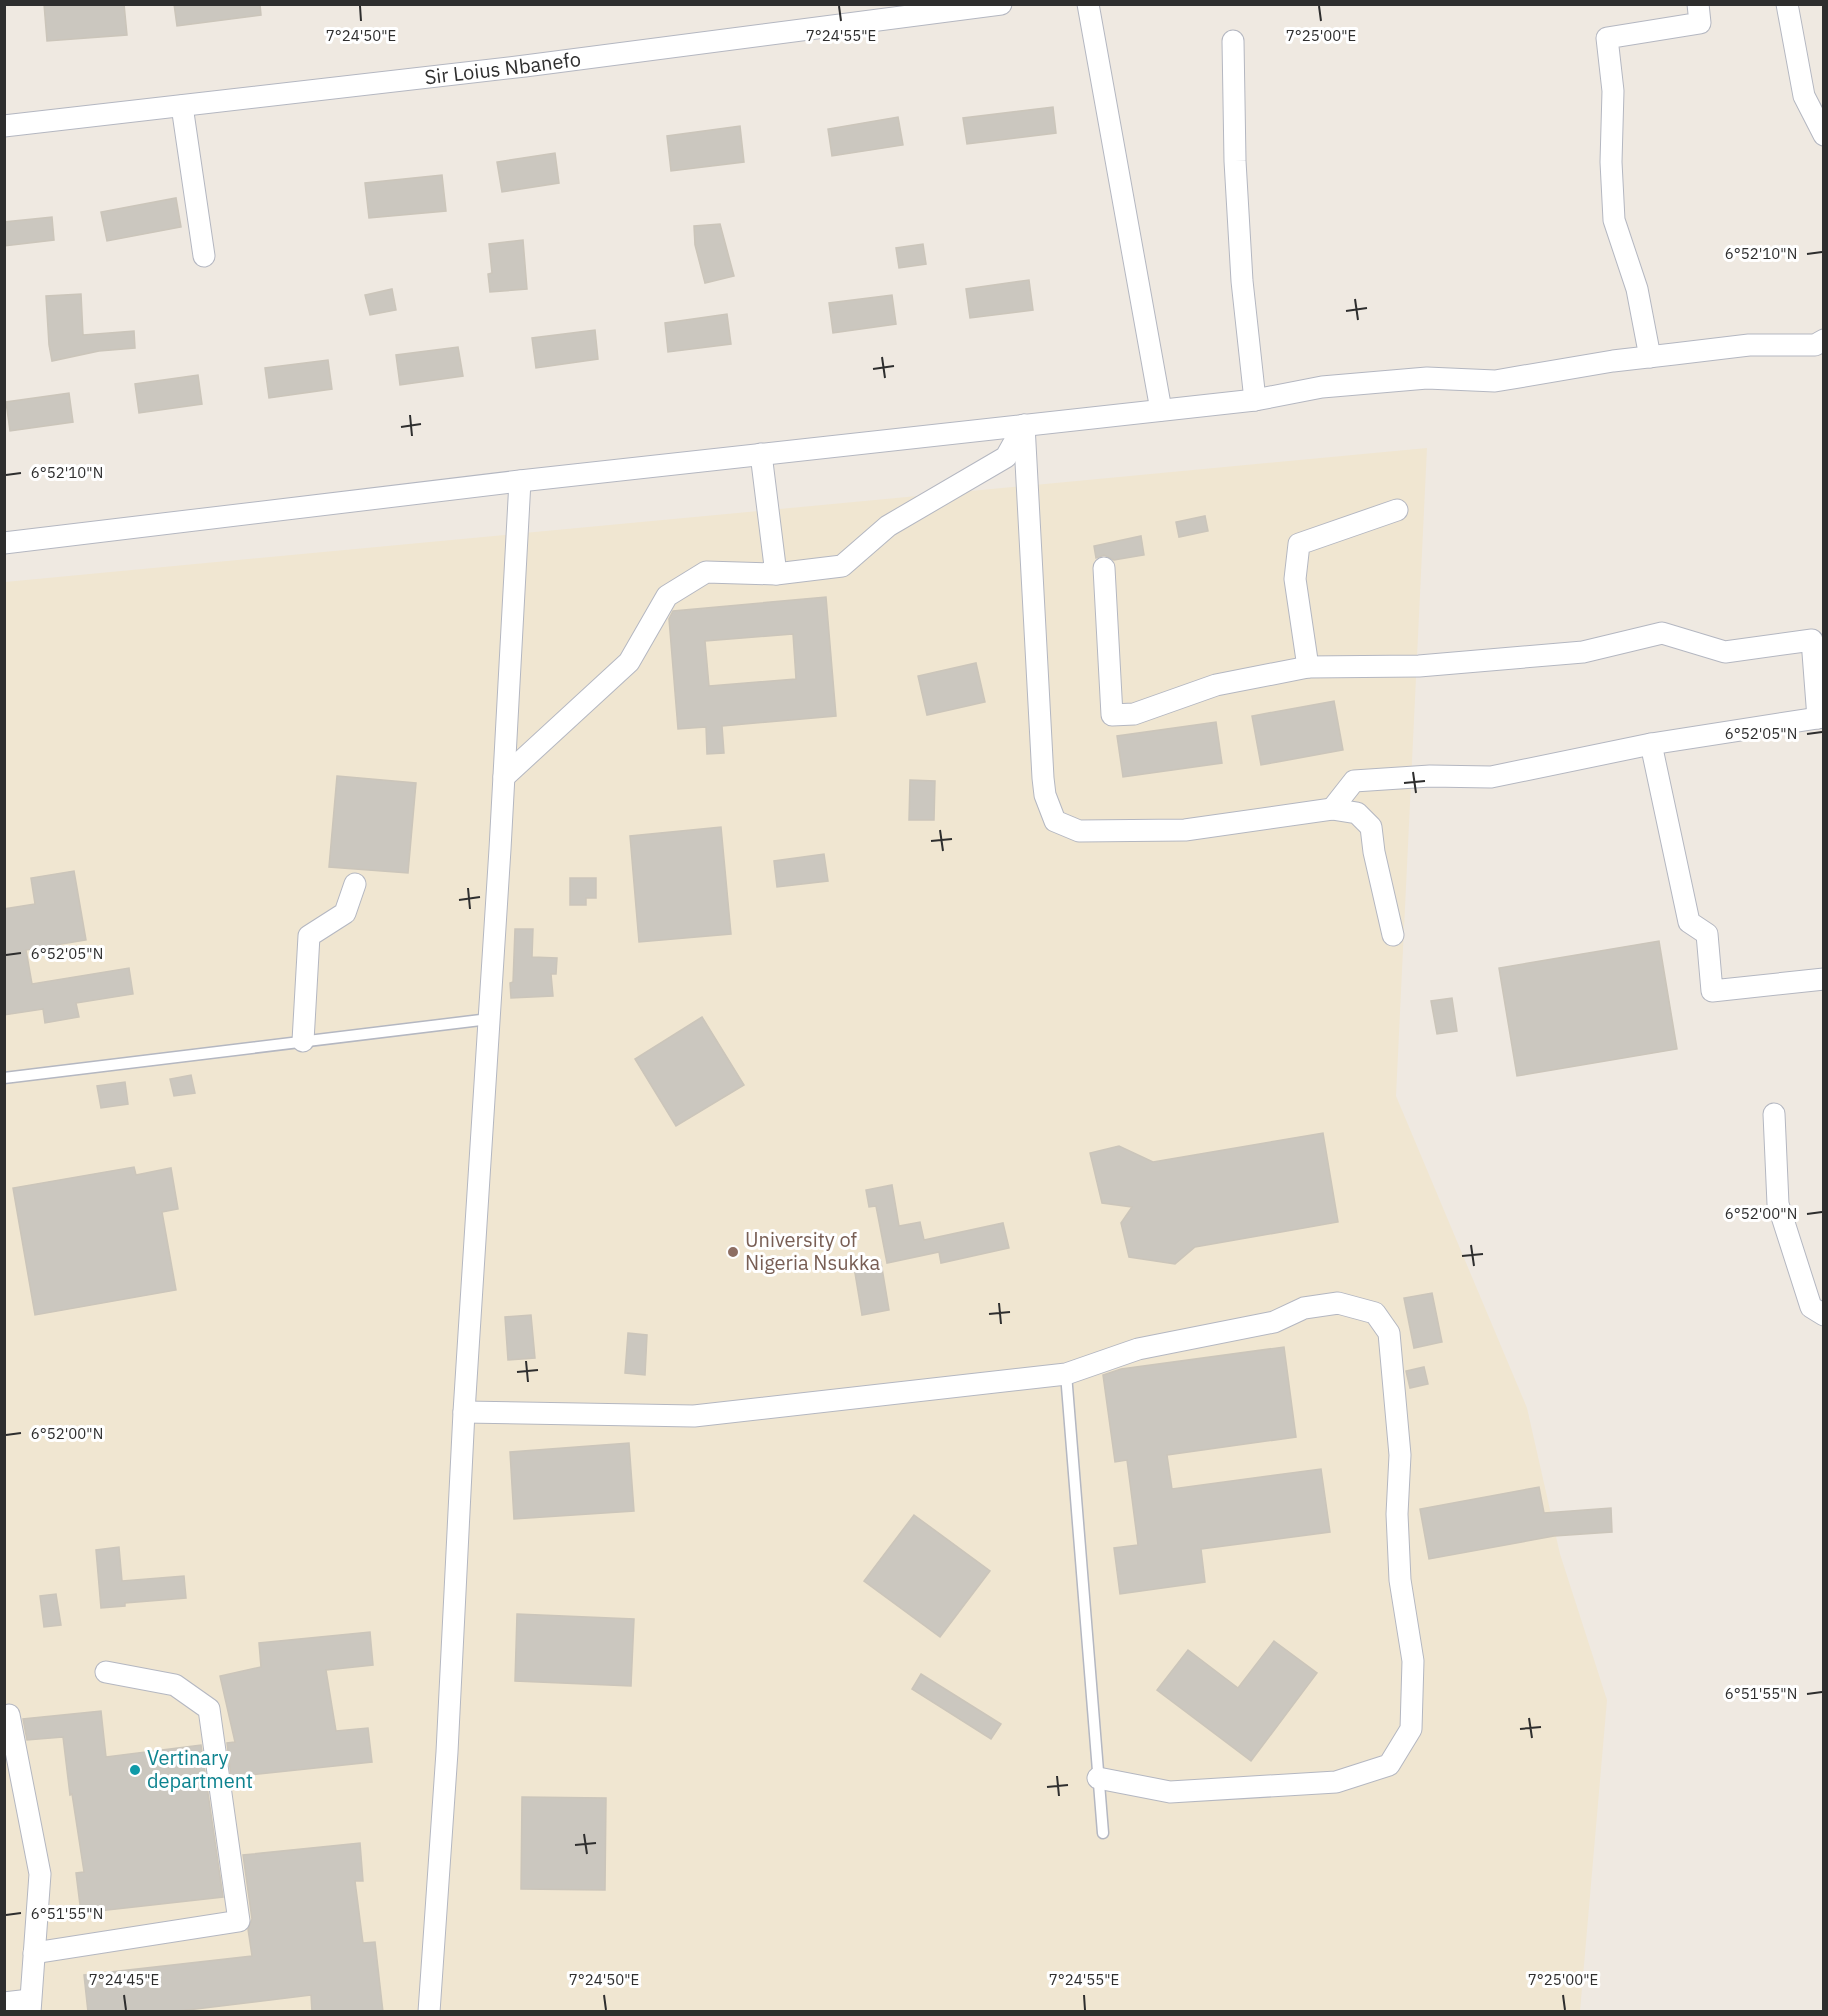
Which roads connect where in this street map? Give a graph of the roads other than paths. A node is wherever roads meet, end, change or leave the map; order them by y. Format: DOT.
graph roads {
  1 [pos="1001,4"];
  2 [pos="1088,4"];
  3 [pos="1698,4"];
  4 [pos="1787,4"];
  5 [pos="1233,41"];
  6 [pos="182,106"];
  7 [pos="4,126"];
  8 [pos="1824,135"];
  9 [pos="204,256"];
  10 [pos="1824,340"];
  11 [pos="1650,357"];
  12 [pos="1255,400"];
  13 [pos="1161,410"];
  14 [pos="1024,425"];
  15 [pos="761,454"];
  16 [pos="520,481"];
  17 [pos="1397,510"];
  18 [pos="4,543"];
  19 [pos="1104,568"];
  20 [pos="776,574"];
  21 [pos="1308,667"];
  22 [pos="1821,718"];
  23 [pos="1651,744"];
  24 [pos="504,777"];
  25 [pos="1332,809"];
  26 [pos="355,884"];
  27 [pos="1392,935"];
  28 [pos="1824,979"];
  29 [pos="489,1019"];
  30 [pos="303,1041"];
  31 [pos="4,1078"];
  32 [pos="1774,1114"];
  33 [pos="1824,1315"];
  34 [pos="1066,1374"];
  35 [pos="464,1412"];
  36 [pos="106,1672"];
  37 [pos="9,1715"];
  38 [pos="1098,1778"];
  39 [pos="1103,1833"];
  40 [pos="34,1953"];
  41 [pos="4,2003"];
  42 [pos="30,2006"];
  43 [pos="429,2012"];
  1 -- 6 [label="street, Sir Loius Nbanefo"];
  2 -- 13 [label="street"];
  3 -- 11 [label="street"];
  4 -- 8 [label="street"];
  5 -- 12 [label="street"];
  6 -- 7 [label="street, Sir Loius Nbanefo"];
  6 -- 9 [label="street"];
  10 -- 11 [label="street"];
  11 -- 12 [label="street"];
  12 -- 13 [label="street"];
  13 -- 14 [label="street"];
  14 -- 15 [label="street"];
  14 -- 20 [label="street"];
  14 -- 25 [label="street"];
  15 -- 16 [label="street"];
  15 -- 20 [label="street"];
  16 -- 18 [label="street"];
  16 -- 24 [label="street"];
  17 -- 21 [label="street"];
  19 -- 21 [label="street"];
  20 -- 24 [label="street"];
  21 -- 22 [label="street"];
  22 -- 23 [label="street"];
  23 -- 25 [label="street"];
  23 -- 28 [label="street"];
  24 -- 29 [label="street"];
  25 -- 27 [label="street"];
  26 -- 30 [label="street"];
  29 -- 30 [label="lane"];
  29 -- 35 [label="street"];
  30 -- 31 [label="lane"];
  32 -- 33 [label="street"];
  34 -- 35 [label="street"];
  34 -- 38 [label="lane"];
  34 -- 38 [label="street"];
  35 -- 43 [label="street"];
  36 -- 40 [label="street"];
  37 -- 40 [label="street"];
  38 -- 39 [label="lane"];
  40 -- 42 [label="street"];
  41 -- 42 [label="street"];
}
